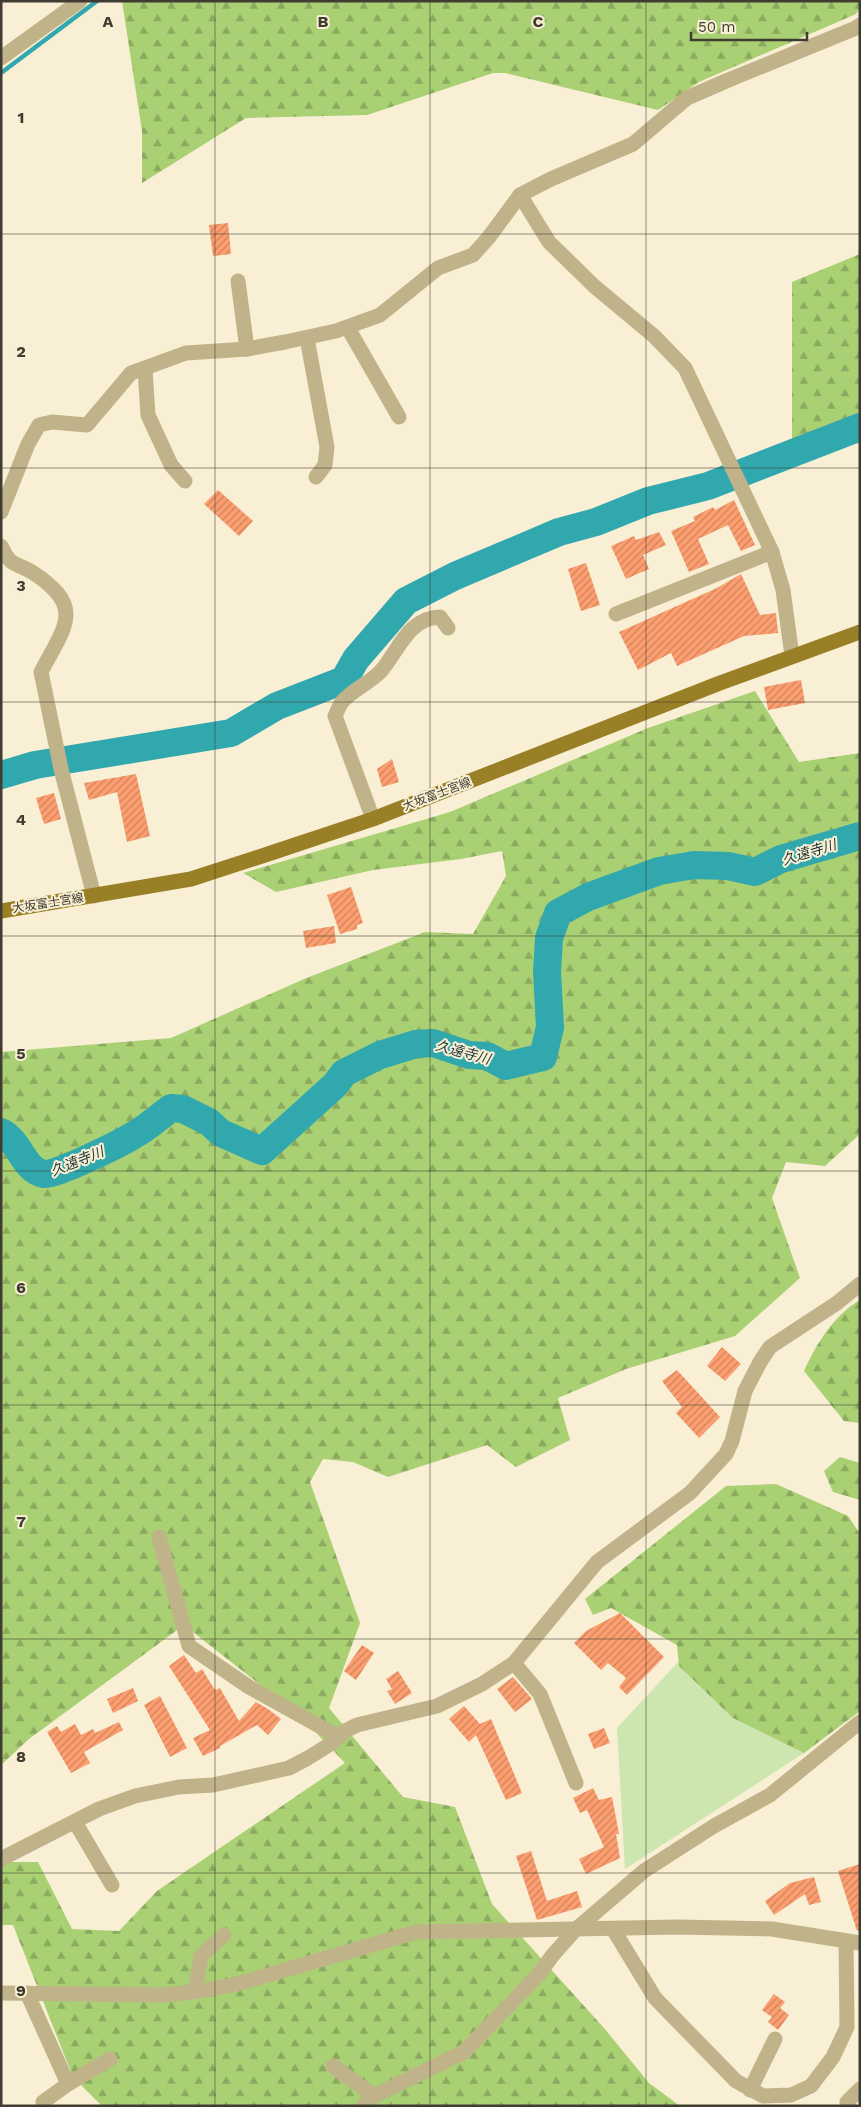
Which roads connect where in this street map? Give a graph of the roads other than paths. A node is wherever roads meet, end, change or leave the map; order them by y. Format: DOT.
graph roads {
  1 [pos="80,1"];
  2 [pos="860,25"];
  3 [pos="1,58"];
  4 [pos="520,195"];
  5 [pos="238,282"];
  6 [pos="348,328"];
  7 [pos="307,338"];
  8 [pos="247,349"];
  9 [pos="145,369"];
  10 [pos="399,417"];
  11 [pos="316,477"];
  12 [pos="185,482"];
  13 [pos="1,512"];
  14 [pos="1,546"];
  15 [pos="772,552"];
  16 [pos="616,614"];
  17 [pos="448,628"];
  18 [pos="860,632"];
  19 [pos="792,656"];
  20 [pos="373,819"];
  21 [pos="94,896"];
  22 [pos="1,910"];
  23 [pos="860,1284"];
  24 [pos="159,1537"];
  25 [pos="514,1663"];
  26 [pos="860,1722"];
  27 [pos="339,1737"];
  28 [pos="576,1783"];
  29 [pos="75,1822"];
  30 [pos="1,1859"];
  31 [pos="112,1885"];
  32 [pos="613,1929"];
  33 [pos="575,1930"];
  34 [pos="224,1935"];
  35 [pos="853,1942"];
  36 [pos="195,1991"];
  37 [pos="1,1993"];
  38 [pos="27,1994"];
  39 [pos="775,2039"];
  40 [pos="110,2059"];
  41 [pos="333,2066"];
  42 [pos="68,2084"];
  43 [pos="860,2089"];
  44 [pos="750,2090"];
  45 [pos="369,2101"];
  46 [pos="43,2102"];
  47 [pos="849,2106"];
  1 -- 3 [label="street"];
  2 -- 4 [label="street"];
  4 -- 6 [label="street"];
  4 -- 15 [label="street"];
  5 -- 8 [label="street"];
  6 -- 7 [label="street"];
  6 -- 10 [label="street"];
  7 -- 8 [label="street"];
  7 -- 11 [label="street"];
  8 -- 9 [label="street"];
  9 -- 12 [label="street"];
  9 -- 13 [label="street"];
  14 -- 21 [label="street"];
  15 -- 16 [label="street"];
  15 -- 19 [label="street"];
  17 -- 20 [label="street"];
  18 -- 19 [label="main road, 大坂富士宮線"];
  19 -- 20 [label="main road, 大坂富士宮線"];
  20 -- 21 [label="main road, 大坂富士宮線"];
  21 -- 22 [label="main road, 大坂富士宮線"];
  23 -- 25 [label="street"];
  24 -- 27 [label="street"];
  25 -- 27 [label="street"];
  25 -- 28 [label="street"];
  26 -- 33 [label="street"];
  27 -- 29 [label="street"];
  29 -- 30 [label="street"];
  29 -- 31 [label="street"];
  32 -- 33 [label="street"];
  32 -- 35 [label="street"];
  32 -- 44 [label="street"];
  33 -- 36 [label="street"];
  33 -- 45 [label="street"];
  34 -- 36 [label="street"];
  35 -- 44 [label="street"];
  36 -- 38 [label="street"];
  37 -- 38 [label="street"];
  38 -- 42 [label="street"];
  39 -- 44 [label="street"];
  40 -- 42 [label="street"];
  41 -- 45 [label="street"];
  42 -- 46 [label="street"];
  43 -- 47 [label="street"];
}
